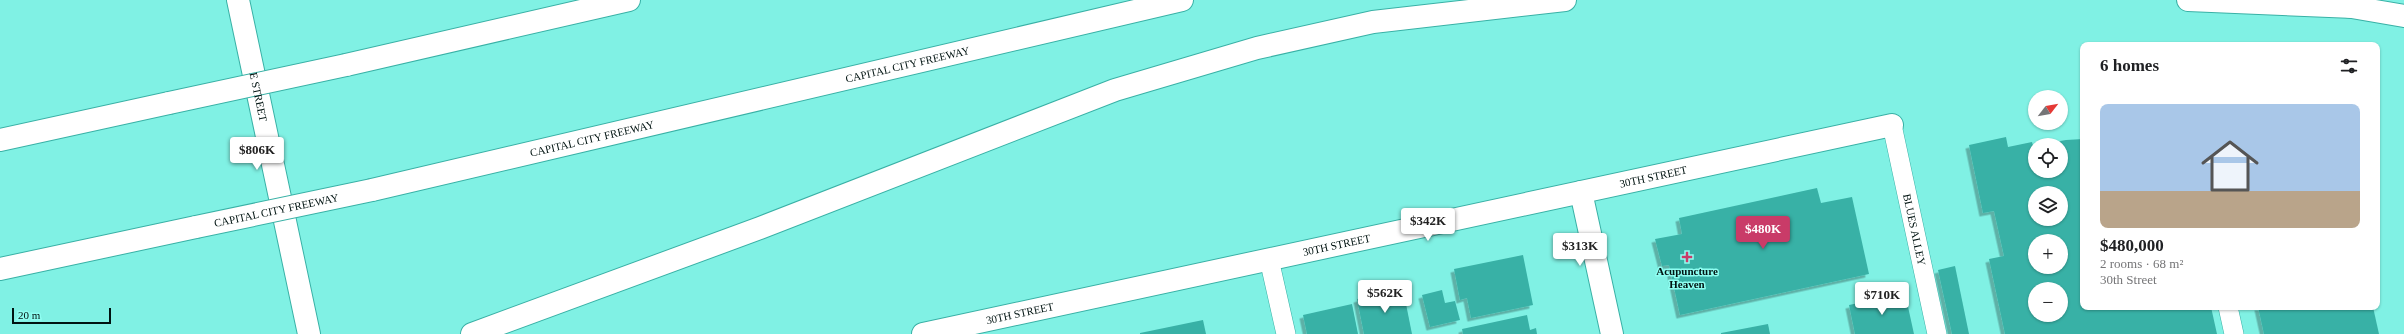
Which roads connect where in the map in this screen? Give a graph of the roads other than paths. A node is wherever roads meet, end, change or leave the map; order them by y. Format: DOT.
graph roads {
  1 [pos="238,0"];
  2 [pos="629,0"];
  3 [pos="1182,0"];
  4 [pos="1565,0"];
  5 [pos="2188,0"];
  6 [pos="2303,0"];
  7 [pos="2354,7"];
  8 [pos="2404,16"];
  9 [pos="1892,125"];
  10 [pos="0,140"];
  11 [pos="1581,192"];
  12 [pos="1269,259"];
  13 [pos="0,269"];
  14 [pos="2229,310"];
  15 [pos="958,330"];
  16 [pos="309,334"];
  17 [pos="472,334"];
  18 [pos="923,334"];
  19 [pos="1286,334"];
  20 [pos="1612,334"];
  21 [pos="1937,334"];
  22 [pos="2234,334"];
  1 -- 16 [label="main road, E STREET"];
  2 -- 10 [label="main road, bridge"];
  3 -- 13 [label="main road, CAPITAL CITY FREEWAY, bridge"];
  4 -- 17 [label="main road"];
  5 -- 7 [label="main road"];
  6 -- 7 [label="main road"];
  7 -- 8 [label="main road"];
  9 -- 11 [label="main road, 30TH STREET"];
  9 -- 21 [label="lane, BLUES ALLEY"];
  11 -- 12 [label="main road, 30TH STREET"];
  11 -- 20 [label="main road"];
  12 -- 15 [label="main road, 30TH STREET"];
  12 -- 19 [label="lane"];
  14 -- 22 [label="lane"];
  15 -- 18 [label="main road, 30TH STREET"];
}
